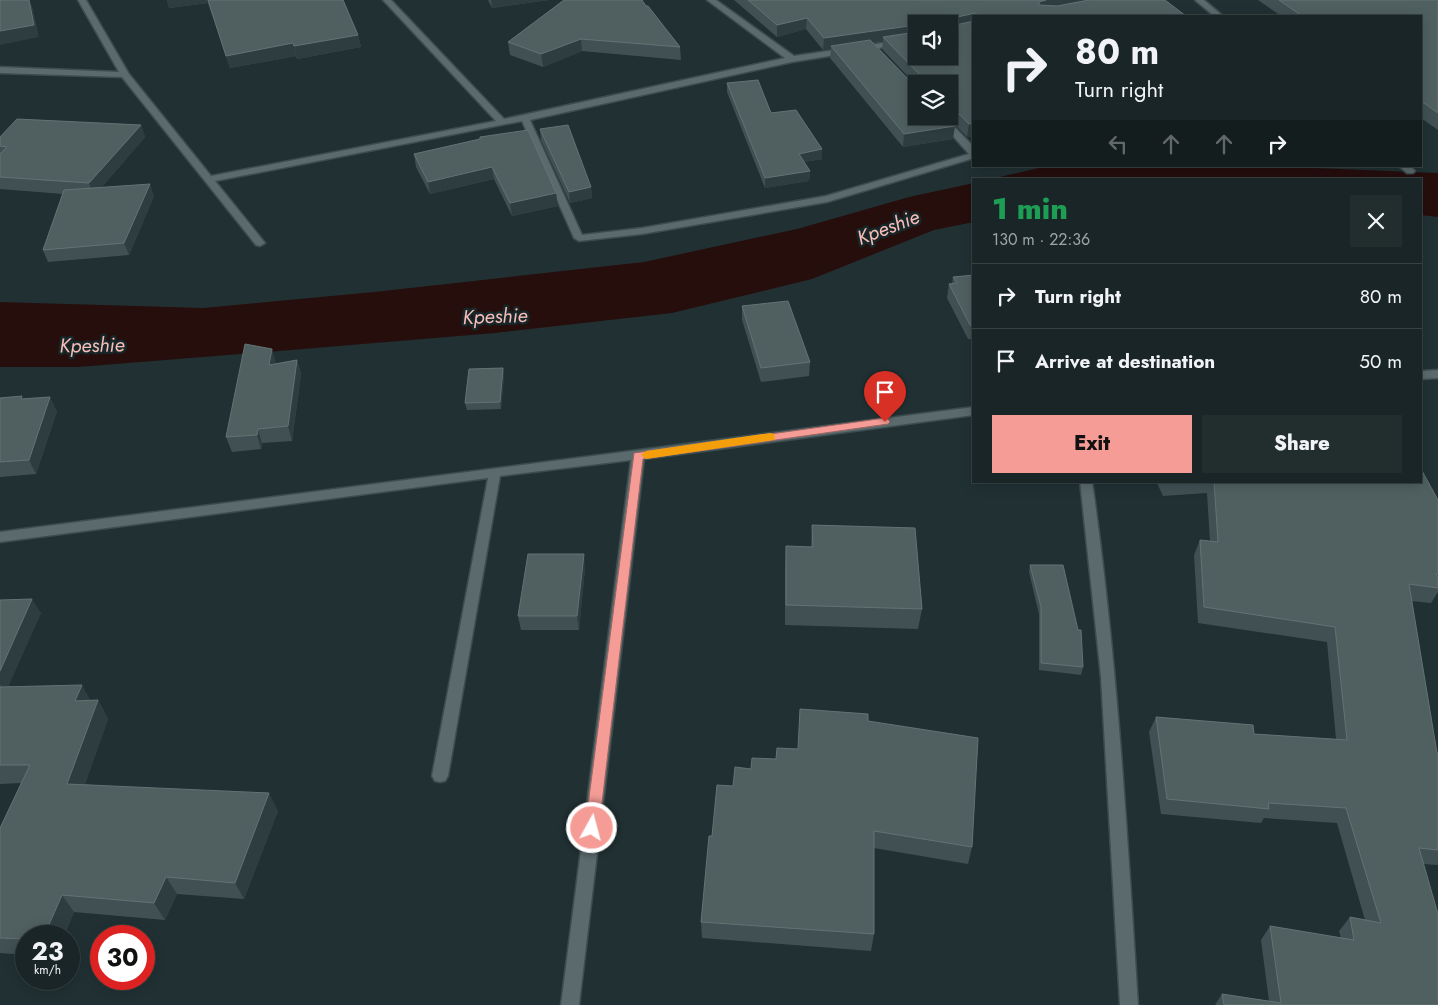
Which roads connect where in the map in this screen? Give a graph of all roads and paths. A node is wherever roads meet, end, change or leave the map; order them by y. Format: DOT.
graph roads {
  1 [pos="82,0"];
  2 [pos="386,0"];
  3 [pos="711,0"];
  4 [pos="1199,0"];
  5 [pos="1218,15"];
  6 [pos="908,42"];
  7 [pos="792,59"];
  8 [pos="0,70"];
  9 [pos="125,75"];
  10 [pos="526,118"];
  11 [pos="502,122"];
  12 [pos="947,125"];
  13 [pos="972,152"];
  14 [pos="972,156"];
  15 [pos="210,179"];
  16 [pos="260,244"];
  17 [pos="1438,374"];
  18 [pos="1422,375"];
  19 [pos="972,410"];
  20 [pos="638,456"];
  21 [pos="495,472"];
  22 [pos="1086,483"];
  23 [pos="0,537"];
  24 [pos="440,776"];
  25 [pos="570,1005"];
  26 [pos="1129,1005"];
  1 -- 9 [label="street"];
  2 -- 11 [label="street"];
  3 -- 7 [label="street"];
  4 -- 5 [label="street"];
  6 -- 7 [label="street"];
  7 -- 10 [label="street"];
  8 -- 9 [label="street"];
  9 -- 15 [label="street"];
  10 -- 11 [label="street"];
  10 -- 14 [label="street"];
  11 -- 15 [label="street"];
  12 -- 13 [label="street"];
  15 -- 16 [label="street"];
  17 -- 18 [label="street"];
  19 -- 20 [label="street"];
  20 -- 21 [label="street"];
  20 -- 25 [label="street"];
  21 -- 23 [label="street"];
  21 -- 24 [label="street"];
  22 -- 26 [label="street"];
}
